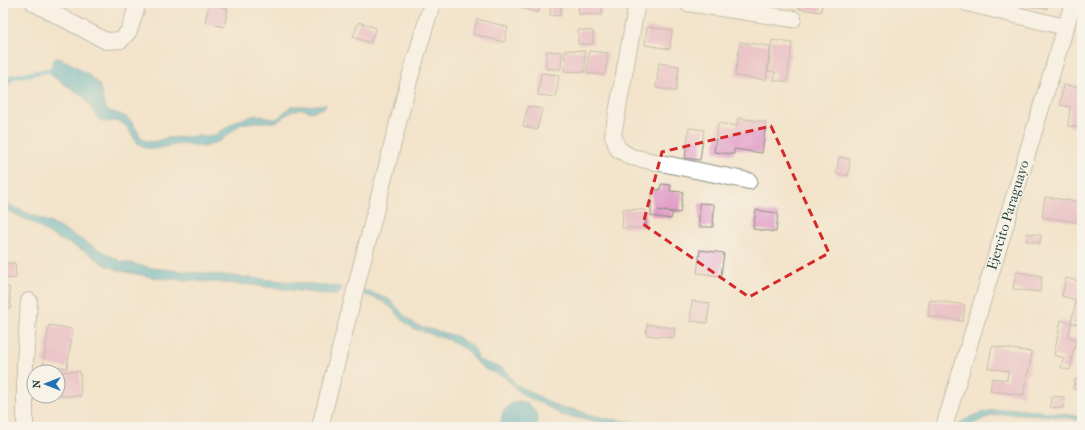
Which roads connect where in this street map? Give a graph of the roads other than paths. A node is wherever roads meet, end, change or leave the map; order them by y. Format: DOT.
graph roads {
  1 [pos="34,3"];
  2 [pos="138,3"];
  3 [pos="432,3"];
  4 [pos="637,3"];
  5 [pos="687,3"];
  6 [pos="967,3"];
  7 [pos="1073,3"];
  8 [pos="736,6"];
  9 [pos="793,19"];
  10 [pos="1065,27"];
  11 [pos="749,181"];
  12 [pos="29,300"];
  13 [pos="25,427"];
  14 [pos="320,427"];
  15 [pos="944,427"];
  1 -- 2 [label="street"];
  3 -- 14 [label="street"];
  4 -- 11 [label="street"];
  5 -- 8 [label="street"];
  6 -- 10 [label="street"];
  7 -- 10 [label="street, Ejercito Paraguayo"];
  8 -- 9 [label="street"];
  10 -- 15 [label="street, Ejercito Paraguayo"];
  12 -- 13 [label="street"];
}
